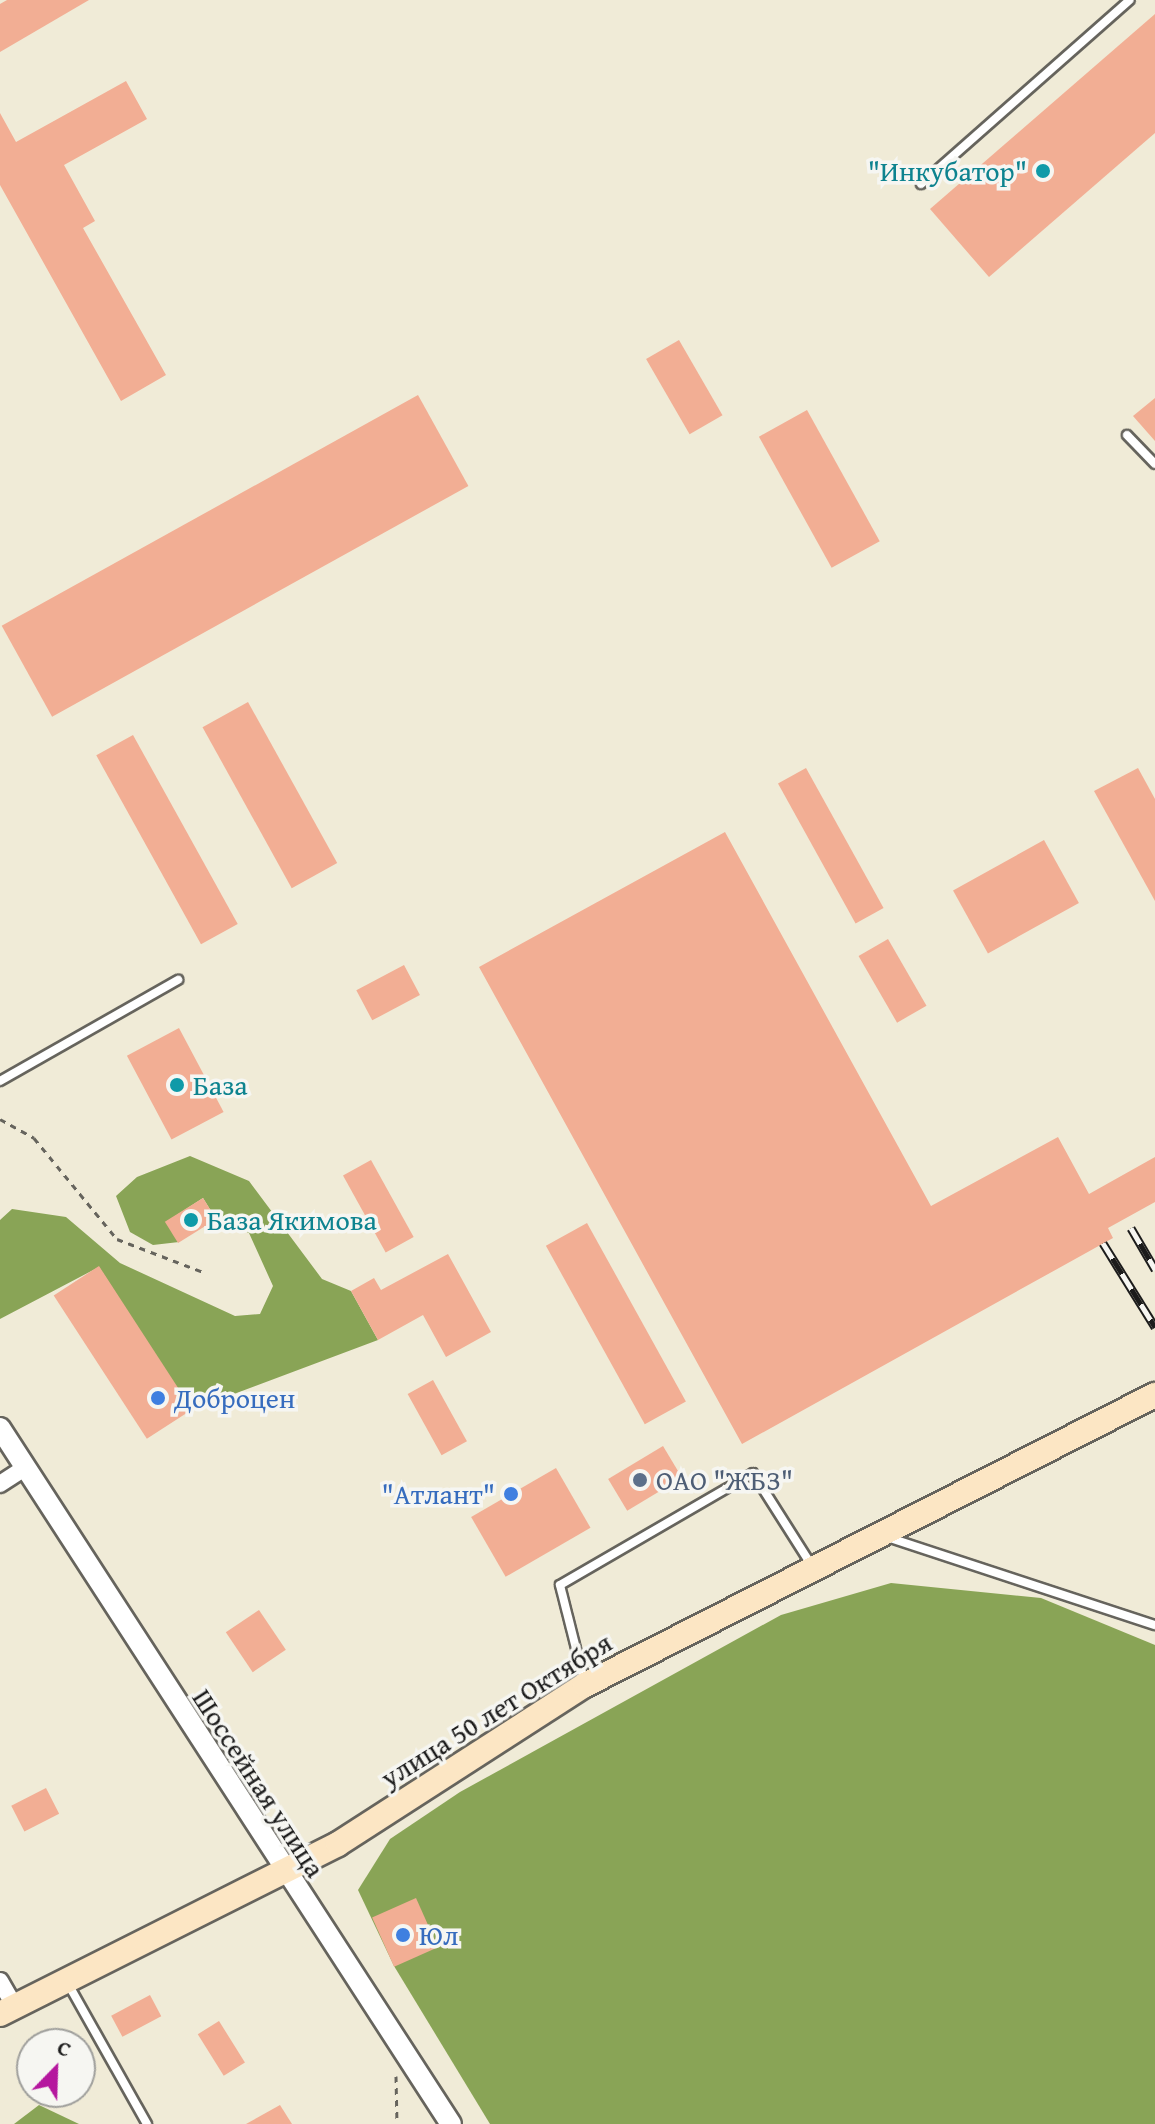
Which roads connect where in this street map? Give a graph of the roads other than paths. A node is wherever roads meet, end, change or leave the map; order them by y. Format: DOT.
graph roads {
  1 [pos="1130,0"];
  2 [pos="921,184"];
  3 [pos="1127,435"];
  4 [pos="1155,464"];
  5 [pos="178,980"];
  6 [pos="0,1080"];
  7 [pos="1155,1395"];
  8 [pos="0,1428"];
  9 [pos="25,1468"];
  10 [pos="0,1484"];
  11 [pos="882,1535"];
  12 [pos="815,1570"];
  13 [pos="1155,1625"];
  14 [pos="585,1685"];
  15 [pos="283,1873"];
  16 [pos="0,1981"];
  17 [pos="67,1982"];
  18 [pos="8,2010"];
  19 [pos="147,2124"];
  20 [pos="451,2124"];
  1 -- 2 [label="lane"];
  3 -- 4 [label="lane"];
  5 -- 6 [label="lane"];
  7 -- 11 [label="main road, улица 50 лет Октября"];
  8 -- 9 [label="street, Шоссейная улица"];
  9 -- 10 [label="street"];
  9 -- 15 [label="street, Шоссейная улица"];
  11 -- 12 [label="main road, улица 50 лет Октября"];
  11 -- 13 [label="lane"];
  12 -- 14 [label="main road, улица 50 лет Октября"];
  12 -- 14 [label="lane"];
  14 -- 15 [label="main road, улица 50 лет Октября"];
  15 -- 17 [label="main road, улица 50 лет Октября"];
  15 -- 20 [label="street, Шоссейная улица"];
  16 -- 18 [label="street"];
  17 -- 18 [label="main road, улица 50 лет Октября"];
  17 -- 19 [label="lane"];
}
